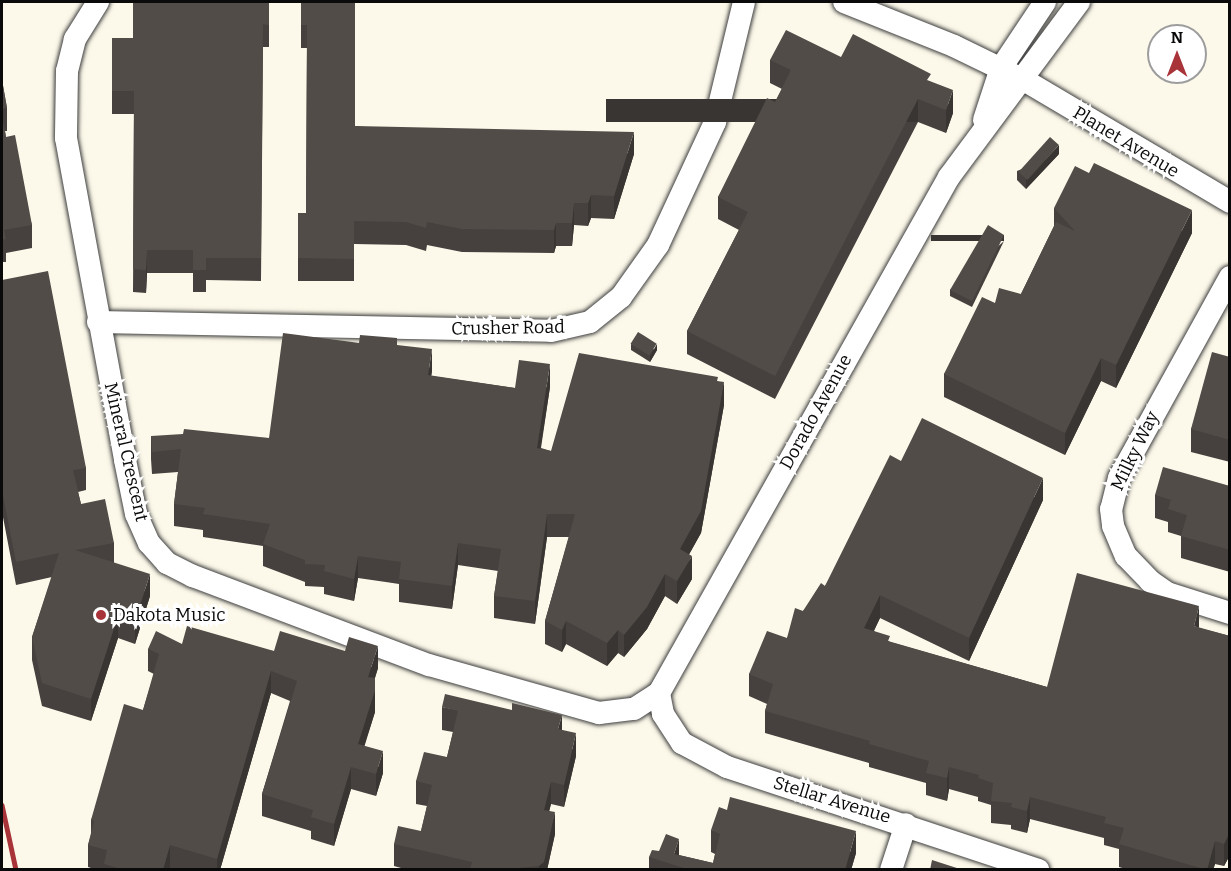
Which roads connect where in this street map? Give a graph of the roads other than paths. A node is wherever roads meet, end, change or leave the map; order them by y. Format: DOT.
graph roads {
  1 [pos="98,2"];
  2 [pos="744,2"];
  3 [pos="844,2"];
  4 [pos="1045,2"];
  5 [pos="1079,2"];
  6 [pos="1001,68"];
  7 [pos="1024,80"];
  8 [pos="979,133"];
  9 [pos="1230,202"];
  10 [pos="1230,277"];
  11 [pos="98,322"];
  12 [pos="1230,613"];
  13 [pos="659,693"];
  14 [pos="906,824"];
  15 [pos="891,870"];
  16 [pos="1038,870"];
  1 -- 11 [label="street, Mineral Crescent"];
  2 -- 11 [label="street, Crusher Road"];
  3 -- 6 [label="street"];
  4 -- 6 [label="street, Dorado Avenue"];
  5 -- 7 [label="street, Dorado Avenue"];
  6 -- 7 [label="street"];
  6 -- 8 [label="street, Dorado Avenue"];
  7 -- 8 [label="street, Dorado Avenue"];
  7 -- 9 [label="street, Planet Avenue"];
  8 -- 13 [label="street, Dorado Avenue"];
  10 -- 12 [label="street, Milky Way"];
  11 -- 13 [label="street, Mineral Crescent"];
  13 -- 14 [label="street, Stellar Avenue"];
  14 -- 15 [label="street"];
  14 -- 16 [label="street, Stellar Avenue"];
}
